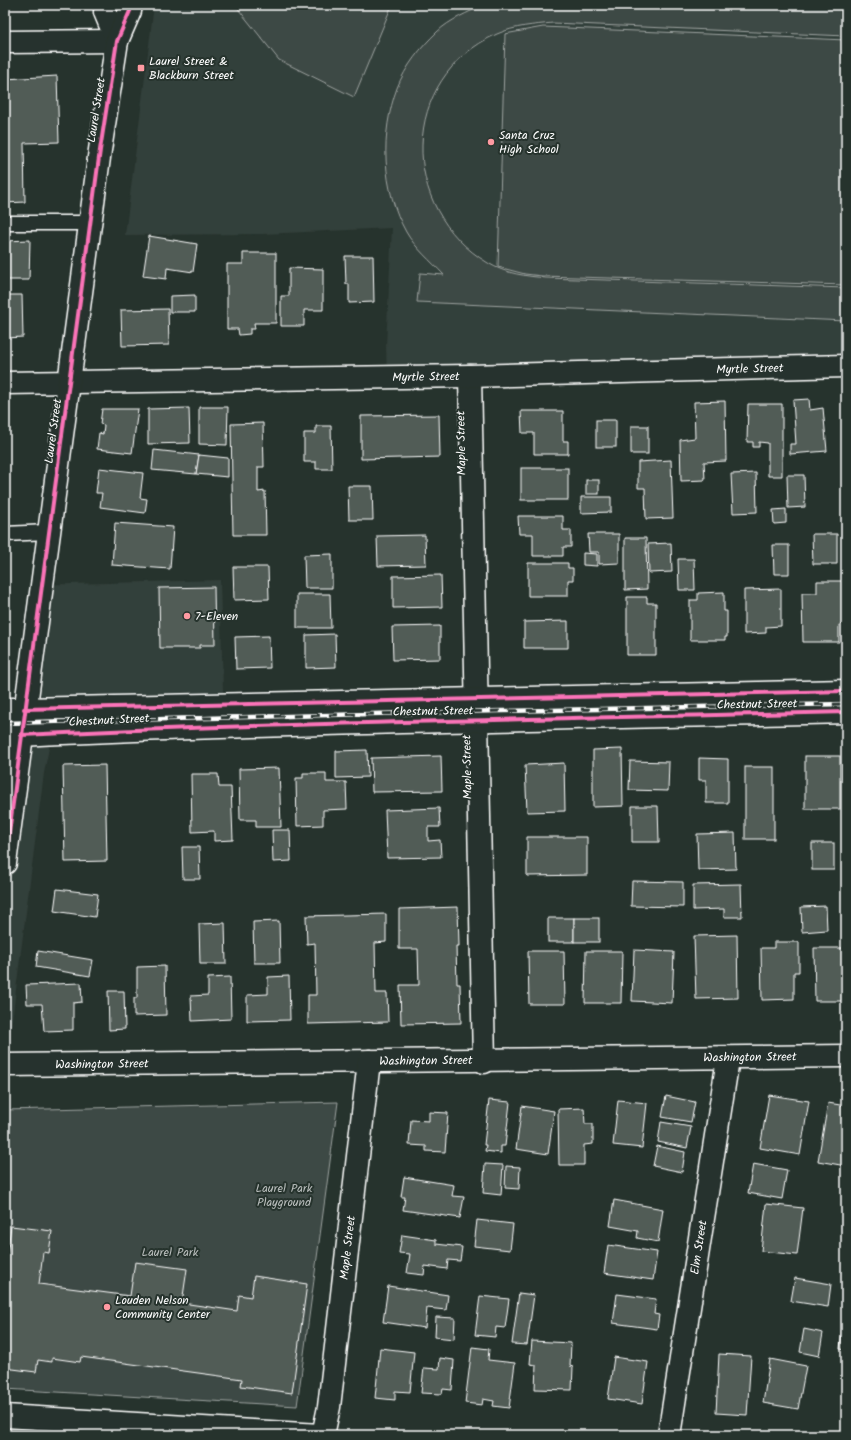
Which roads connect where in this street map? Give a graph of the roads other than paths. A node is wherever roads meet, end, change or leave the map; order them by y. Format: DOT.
graph roads {
  1 [pos="106,5"];
  2 [pos="131,5"];
  3 [pos="117,41"];
  4 [pos="5,42"];
  5 [pos="5,223"];
  6 [pos="90,223"];
  7 [pos="846,366"];
  8 [pos="470,376"];
  9 [pos="70,382"];
  10 [pos="5,383"];
  11 [pos="48,532"];
  12 [pos="5,534"];
  13 [pos="846,691"];
  14 [pos="476,698"];
  15 [pos="15,709"];
  16 [pos="846,712"];
  17 [pos="476,720"];
  18 [pos="13,736"];
  19 [pos="5,863"];
  20 [pos="846,1056"];
  21 [pos="728,1059"];
  22 [pos="369,1061"];
  23 [pos="484,1062"];
  24 [pos="5,1066"];
  25 [pos="5,1416"];
  26 [pos="322,1435"];
  27 [pos="669,1435"];
  1 -- 3 [label="street"];
  2 -- 3 [label="street, Laurel Street"];
  3 -- 4 [label="street"];
  3 -- 6 [label="street, Laurel Street"];
  5 -- 6 [label="lane"];
  6 -- 9 [label="street, Laurel Street"];
  7 -- 8 [label="street, Myrtle Street"];
  8 -- 9 [label="street, Myrtle Street"];
  8 -- 14 [label="street, Maple Street"];
  9 -- 10 [label="street, Myrtle Street"];
  9 -- 11 [label="street, Laurel Street"];
  11 -- 12 [label="lane"];
  11 -- 15 [label="street, Laurel Street"];
  13 -- 14 [label="street, Chestnut Street"];
  14 -- 15 [label="street, Chestnut Street"];
  14 -- 17 [label="street, Maple Street"];
  15 -- 18 [label="street, Laurel Street"];
  16 -- 17 [label="street, Chestnut Street"];
  17 -- 18 [label="street, Chestnut Street"];
  17 -- 23 [label="street, Maple Street"];
  18 -- 19 [label="street, Laurel Street"];
  20 -- 21 [label="street, Washington Street"];
  21 -- 23 [label="street, Washington Street"];
  21 -- 27 [label="street, Elm Street"];
  22 -- 23 [label="street, Washington Street"];
  22 -- 24 [label="street, Washington Street"];
  22 -- 26 [label="street, Maple Street"];
  25 -- 26 [label="street"];
}
